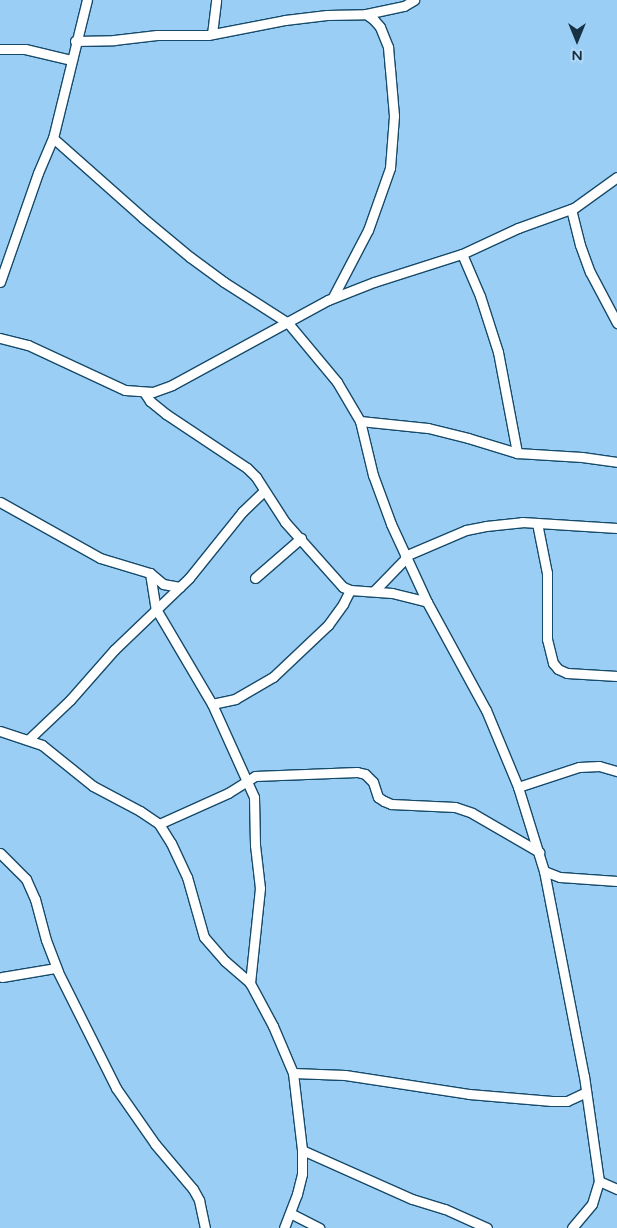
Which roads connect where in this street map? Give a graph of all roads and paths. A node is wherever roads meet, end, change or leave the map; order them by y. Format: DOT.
graph roads {
  1 [pos="87,0"];
  2 [pos="216,0"];
  3 [pos="414,0"];
  4 [pos="366,14"];
  5 [pos="212,34"];
  6 [pos="76,41"];
  7 [pos="1,48"];
  8 [pos="71,60"];
  9 [pos="53,138"];
  10 [pos="617,177"];
  11 [pos="571,209"];
  12 [pos="462,254"];
  13 [pos="0,282"];
  14 [pos="333,297"];
  15 [pos="288,323"];
  16 [pos="617,323"];
  17 [pos="0,338"];
  18 [pos="144,392"];
  19 [pos="360,421"];
  20 [pos="517,453"];
  21 [pos="617,462"];
  22 [pos="264,490"];
  23 [pos="0,502"];
  24 [pos="536,523"];
  25 [pos="617,528"];
  26 [pos="301,538"];
  27 [pos="406,557"];
  28 [pos="150,573"];
  29 [pos="255,578"];
  30 [pos="180,587"];
  31 [pos="350,590"];
  32 [pos="375,590"];
  33 [pos="427,602"];
  34 [pos="156,609"];
  35 [pos="617,676"];
  36 [pos="212,704"];
  37 [pos="0,731"];
  38 [pos="29,739"];
  39 [pos="617,771"];
  40 [pos="247,780"];
  41 [pos="518,786"];
  42 [pos="159,824"];
  43 [pos="539,852"];
  44 [pos="0,853"];
  45 [pos="544,871"];
  46 [pos="617,881"];
  47 [pos="56,968"];
  48 [pos="2,977"];
  49 [pos="250,983"];
  50 [pos="293,1073"];
  51 [pos="586,1092"];
  52 [pos="302,1150"];
  53 [pos="599,1181"];
  54 [pos="617,1189"];
  55 [pos="290,1212"];
  56 [pos="206,1228"];
  57 [pos="284,1228"];
  58 [pos="318,1228"];
  59 [pos="487,1228"];
  60 [pos="572,1228"];
  1 -- 6 [label="street"];
  2 -- 5 [label="street"];
  3 -- 4 [label="street"];
  4 -- 5 [label="street"];
  4 -- 14 [label="street"];
  5 -- 6 [label="street"];
  6 -- 8 [label="street"];
  7 -- 8 [label="street"];
  8 -- 9 [label="street"];
  9 -- 13 [label="street"];
  9 -- 15 [label="street"];
  10 -- 11 [label="street"];
  11 -- 12 [label="street"];
  11 -- 16 [label="street"];
  12 -- 14 [label="street"];
  12 -- 20 [label="street"];
  14 -- 15 [label="street"];
  15 -- 18 [label="street"];
  15 -- 19 [label="street"];
  17 -- 18 [label="street"];
  18 -- 22 [label="street"];
  19 -- 20 [label="street"];
  19 -- 27 [label="street"];
  20 -- 21 [label="street"];
  22 -- 26 [label="street"];
  22 -- 30 [label="street"];
  23 -- 28 [label="street"];
  24 -- 25 [label="street"];
  24 -- 27 [label="street"];
  24 -- 35 [label="street"];
  26 -- 29 [label="street"];
  26 -- 31 [label="street"];
  27 -- 32 [label="street"];
  27 -- 33 [label="street"];
  28 -- 30 [label="street"];
  28 -- 34 [label="street"];
  30 -- 34 [label="street"];
  31 -- 32 [label="street"];
  31 -- 36 [label="street"];
  32 -- 33 [label="street"];
  33 -- 41 [label="street"];
  34 -- 36 [label="street"];
  34 -- 38 [label="street"];
  36 -- 40 [label="street"];
  37 -- 38 [label="street"];
  38 -- 42 [label="street"];
  39 -- 41 [label="street"];
  40 -- 42 [label="street"];
  40 -- 43 [label="street"];
  40 -- 49 [label="street"];
  41 -- 43 [label="street"];
  42 -- 49 [label="street"];
  43 -- 45 [label="street"];
  44 -- 47 [label="street"];
  45 -- 46 [label="street"];
  45 -- 51 [label="street"];
  47 -- 48 [label="street"];
  47 -- 56 [label="street"];
  49 -- 50 [label="street"];
  50 -- 51 [label="street"];
  50 -- 52 [label="street"];
  51 -- 53 [label="street"];
  52 -- 55 [label="street"];
  52 -- 59 [label="street"];
  53 -- 54 [label="street"];
  53 -- 60 [label="street"];
  55 -- 57 [label="street"];
  55 -- 58 [label="street"];
}
